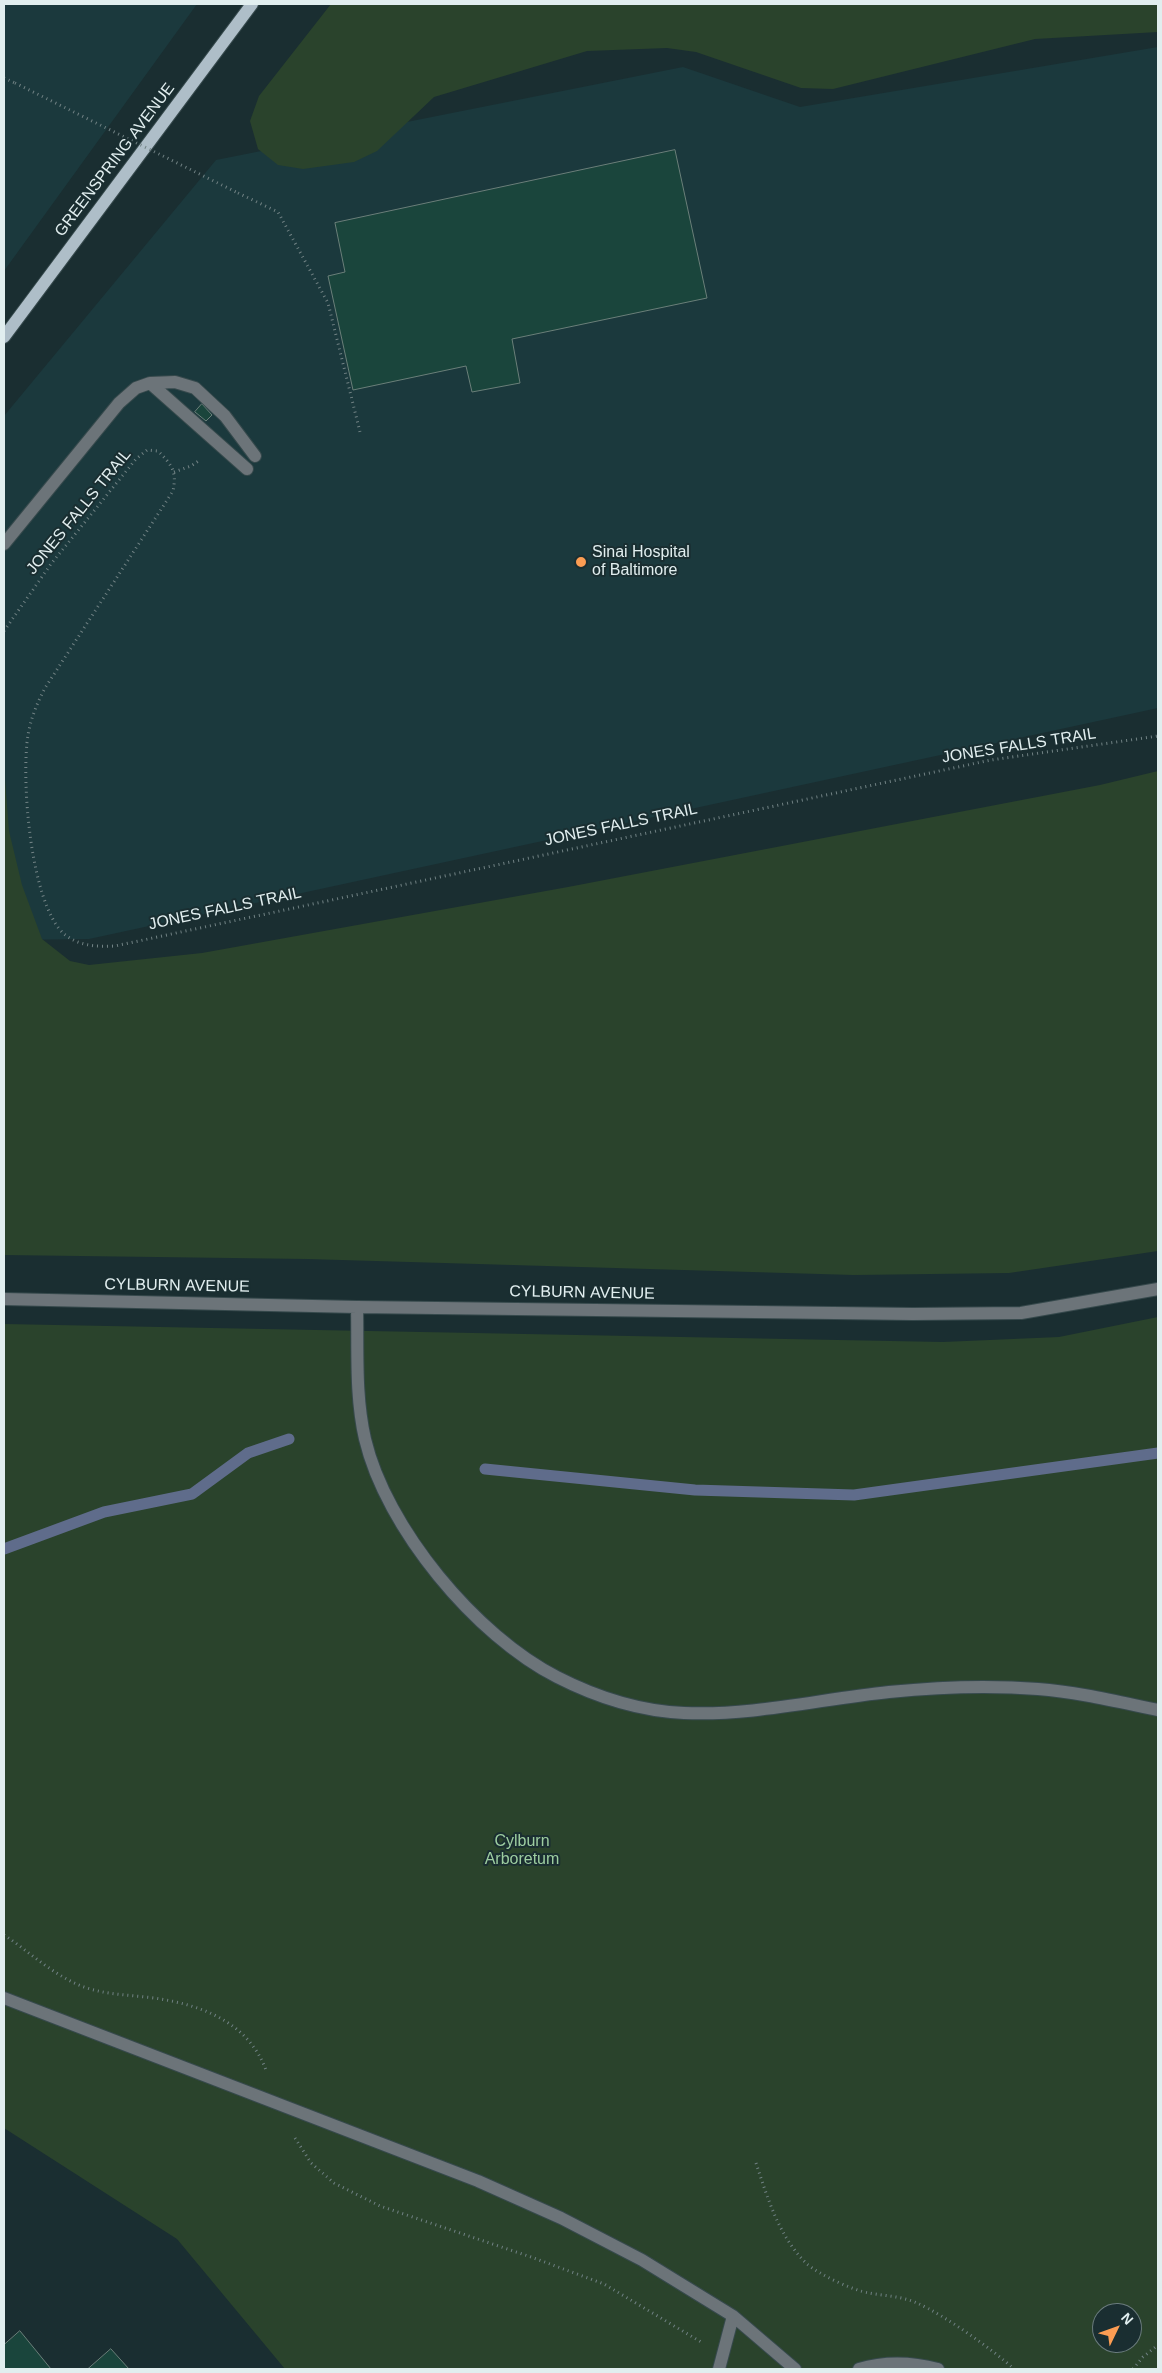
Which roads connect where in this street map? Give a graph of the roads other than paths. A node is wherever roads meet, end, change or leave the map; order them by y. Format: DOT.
graph roads {
  1 [pos="252,4"];
  2 [pos="4,336"];
  3 [pos="150,383"];
  4 [pos="255,456"];
  5 [pos="247,469"];
  6 [pos="4,544"];
  7 [pos="1158,1289"];
  8 [pos="4,1299"];
  9 [pos="358,1307"];
  10 [pos="1158,1710"];
  11 [pos="4,1998"];
  12 [pos="733,2316"];
  13 [pos="719,2369"];
  14 [pos="795,2369"];
  15 [pos="858,2369"];
  16 [pos="938,2369"];
  1 -- 2 [label="main road, GREENSPRING AVENUE"];
  3 -- 4 [label="street"];
  3 -- 5 [label="street"];
  3 -- 6 [label="street"];
  7 -- 9 [label="street, CYLBURN AVENUE"];
  8 -- 9 [label="street, CYLBURN AVENUE"];
  9 -- 10 [label="street"];
  11 -- 12 [label="street"];
  12 -- 13 [label="street"];
  12 -- 14 [label="street"];
  15 -- 16 [label="street"];
}
